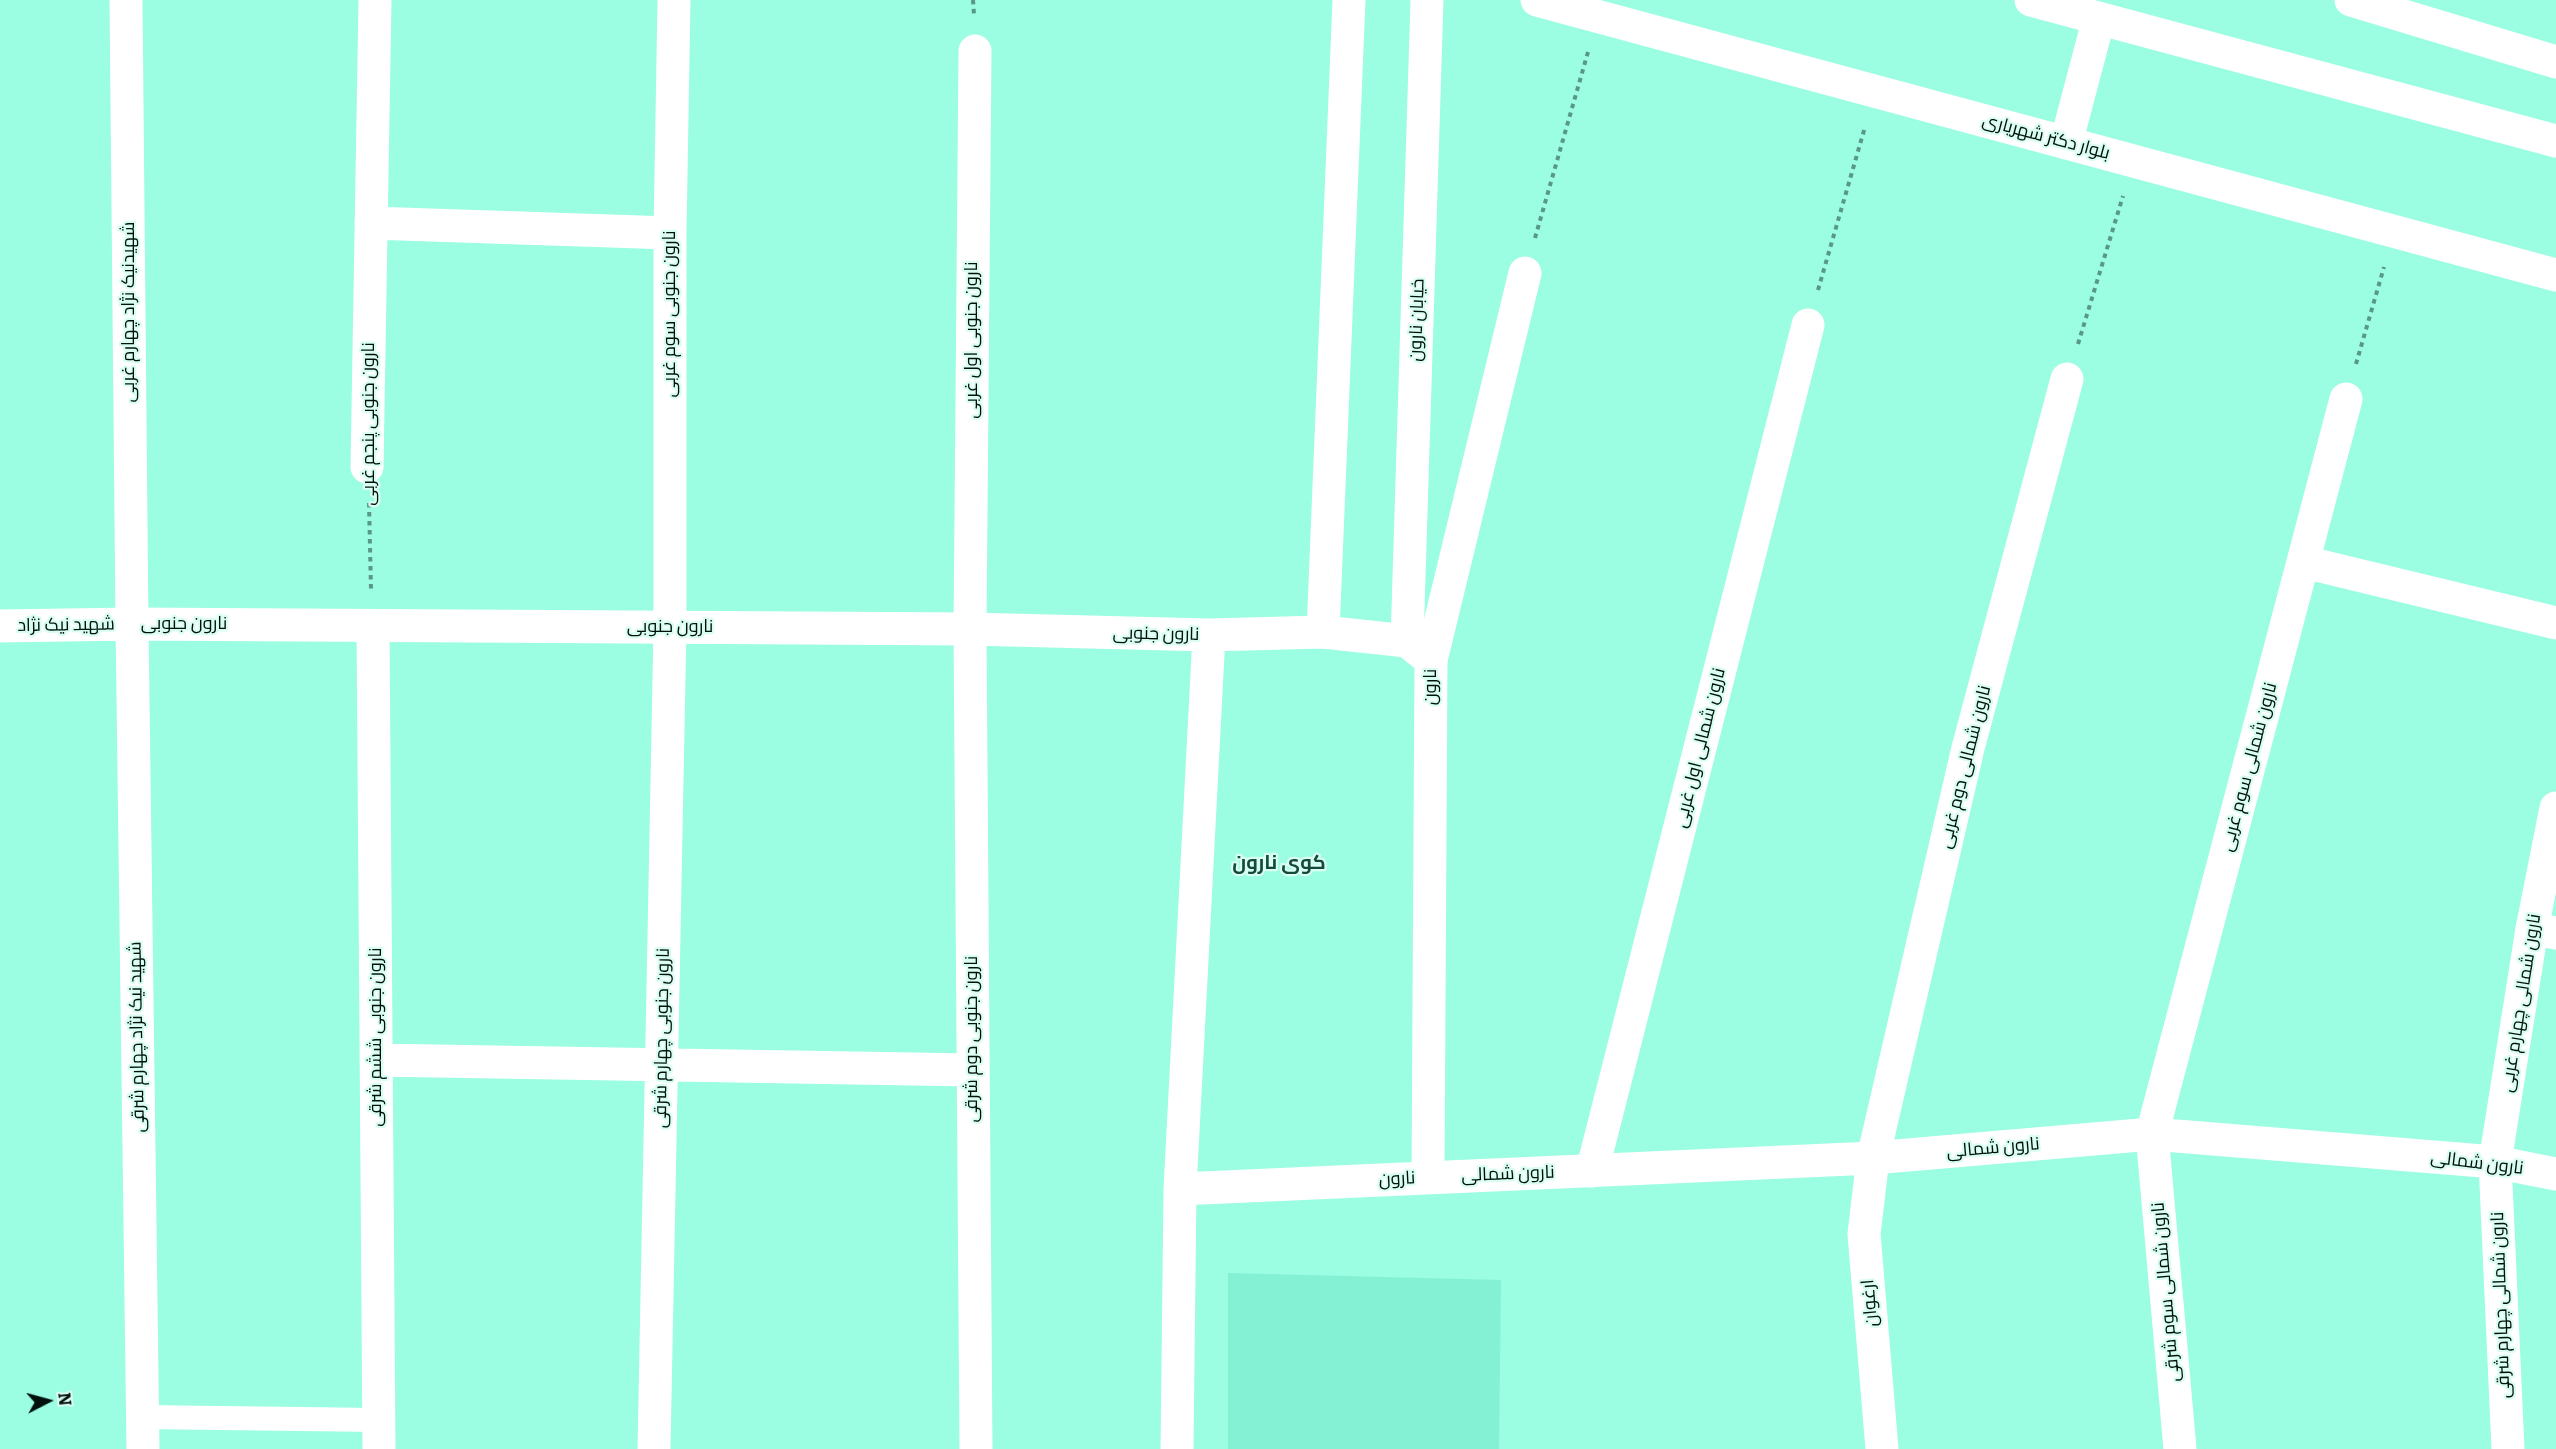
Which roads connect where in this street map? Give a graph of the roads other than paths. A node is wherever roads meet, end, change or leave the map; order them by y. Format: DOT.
graph roads {
  1 [pos="126,0"];
  2 [pos="375,0"];
  3 [pos="674,0"];
  4 [pos="1349,0"];
  5 [pos="1427,0"];
  6 [pos="1537,0"];
  7 [pos="2031,0"];
  8 [pos="2351,0"];
  9 [pos="2099,18"];
  10 [pos="975,51"];
  11 [pos="2556,62"];
  12 [pos="2556,141"];
  13 [pos="2066,143"];
  14 [pos="371,223"];
  15 [pos="670,233"];
  16 [pos="1525,273"];
  17 [pos="2556,275"];
  18 [pos="1808,325"];
  19 [pos="2067,379"];
  20 [pos="2346,399"];
  21 [pos="367,467"];
  22 [pos="2304,562"];
  23 [pos="2556,623"];
  24 [pos="132,624"];
  25 [pos="0,626"];
  26 [pos="373,626"];
  27 [pos="670,627"];
  28 [pos="970,629"];
  29 [pos="1323,632"];
  30 [pos="1209,635"];
  31 [pos="1419,650"];
  32 [pos="2556,808"];
  33 [pos="2544,931"];
  34 [pos="376,1060"];
  35 [pos="662,1063"];
  36 [pos="972,1070"];
  37 [pos="2152,1134"];
  38 [pos="1873,1158"];
  39 [pos="2495,1162"];
  40 [pos="1592,1171"];
  41 [pos="2556,1174"];
  42 [pos="1428,1178"];
  43 [pos="1180,1189"];
  44 [pos="142,1433"];
  45 [pos="379,1435"];
  46 [pos="654,1449"];
  47 [pos="976,1449"];
  48 [pos="1177,1449"];
  49 [pos="1882,1449"];
  50 [pos="2180,1449"];
  51 [pos="2508,1449"];
  1 -- 24 [label="street, شهیدنیک نژاد چهارم غربی"];
  2 -- 14 [label="street, نارون جنوبی پنجم غربی"];
  3 -- 15 [label="street, نارون جنوبی سوم غربی"];
  4 -- 29 [label="street"];
  5 -- 31 [label="street, خیابان نارون"];
  6 -- 13 [label="street, بلوار دکتر شهریاری"];
  7 -- 9 [label="street"];
  8 -- 11 [label="street"];
  9 -- 12 [label="street"];
  9 -- 13 [label="street"];
  10 -- 28 [label="street, نارون جنوبی اول غربی"];
  13 -- 17 [label="street, بلوار دکتر شهریاری"];
  14 -- 15 [label="street"];
  14 -- 21 [label="street, نارون جنوبی پنجم غربی"];
  15 -- 27 [label="street, نارون جنوبی سوم غربی"];
  16 -- 31 [label="street"];
  18 -- 40 [label="street, نارون شمالی اول غربی"];
  19 -- 38 [label="street, نارون شمالی دوم غربی"];
  20 -- 22 [label="street, نارون شمالی سوم غربی"];
  22 -- 23 [label="street"];
  22 -- 37 [label="street, نارون شمالی سوم غربی"];
  24 -- 25 [label="street, شهید نیک نژاد"];
  24 -- 26 [label="street, نارون جنوبی"];
  24 -- 44 [label="street, شهید نیک نژاد چهارم شرقی"];
  26 -- 27 [label="street, نارون جنوبی"];
  26 -- 34 [label="street, نارون جنوبی ششم شرقی"];
  27 -- 28 [label="street, نارون جنوبی"];
  27 -- 35 [label="street, نارون جنوبی چهارم شرقی"];
  28 -- 30 [label="street, نارون جنوبی"];
  28 -- 36 [label="street, نارون جنوبی دوم شرقی"];
  29 -- 30 [label="street"];
  29 -- 31 [label="street"];
  30 -- 43 [label="street"];
  31 -- 42 [label="street, نارون"];
  32 -- 33 [label="street, نارون شمالی چهارم غربی"];
  33 -- 39 [label="street, نارون شمالی چهارم غربی"];
  34 -- 35 [label="street"];
  34 -- 45 [label="street, نارون جنوبی ششم شرقی"];
  35 -- 36 [label="street"];
  35 -- 46 [label="street, نارون جنوبی چهارم شرقی"];
  36 -- 47 [label="street, نارون جنوبی دوم شرقی"];
  37 -- 38 [label="street, نارون شمالی"];
  37 -- 39 [label="street, نارون شمالی"];
  37 -- 50 [label="street, نارون شمالی سوم شرقی"];
  38 -- 40 [label="street, نارون شمالی"];
  38 -- 49 [label="street, ارغوان"];
  39 -- 41 [label="street, نارون شمالی"];
  39 -- 51 [label="street, نارون شمالی چهارم شرقی"];
  40 -- 42 [label="street, نارون شمالی"];
  42 -- 43 [label="street, نارون"];
  43 -- 48 [label="street"];
  44 -- 45 [label="lane"];
}
